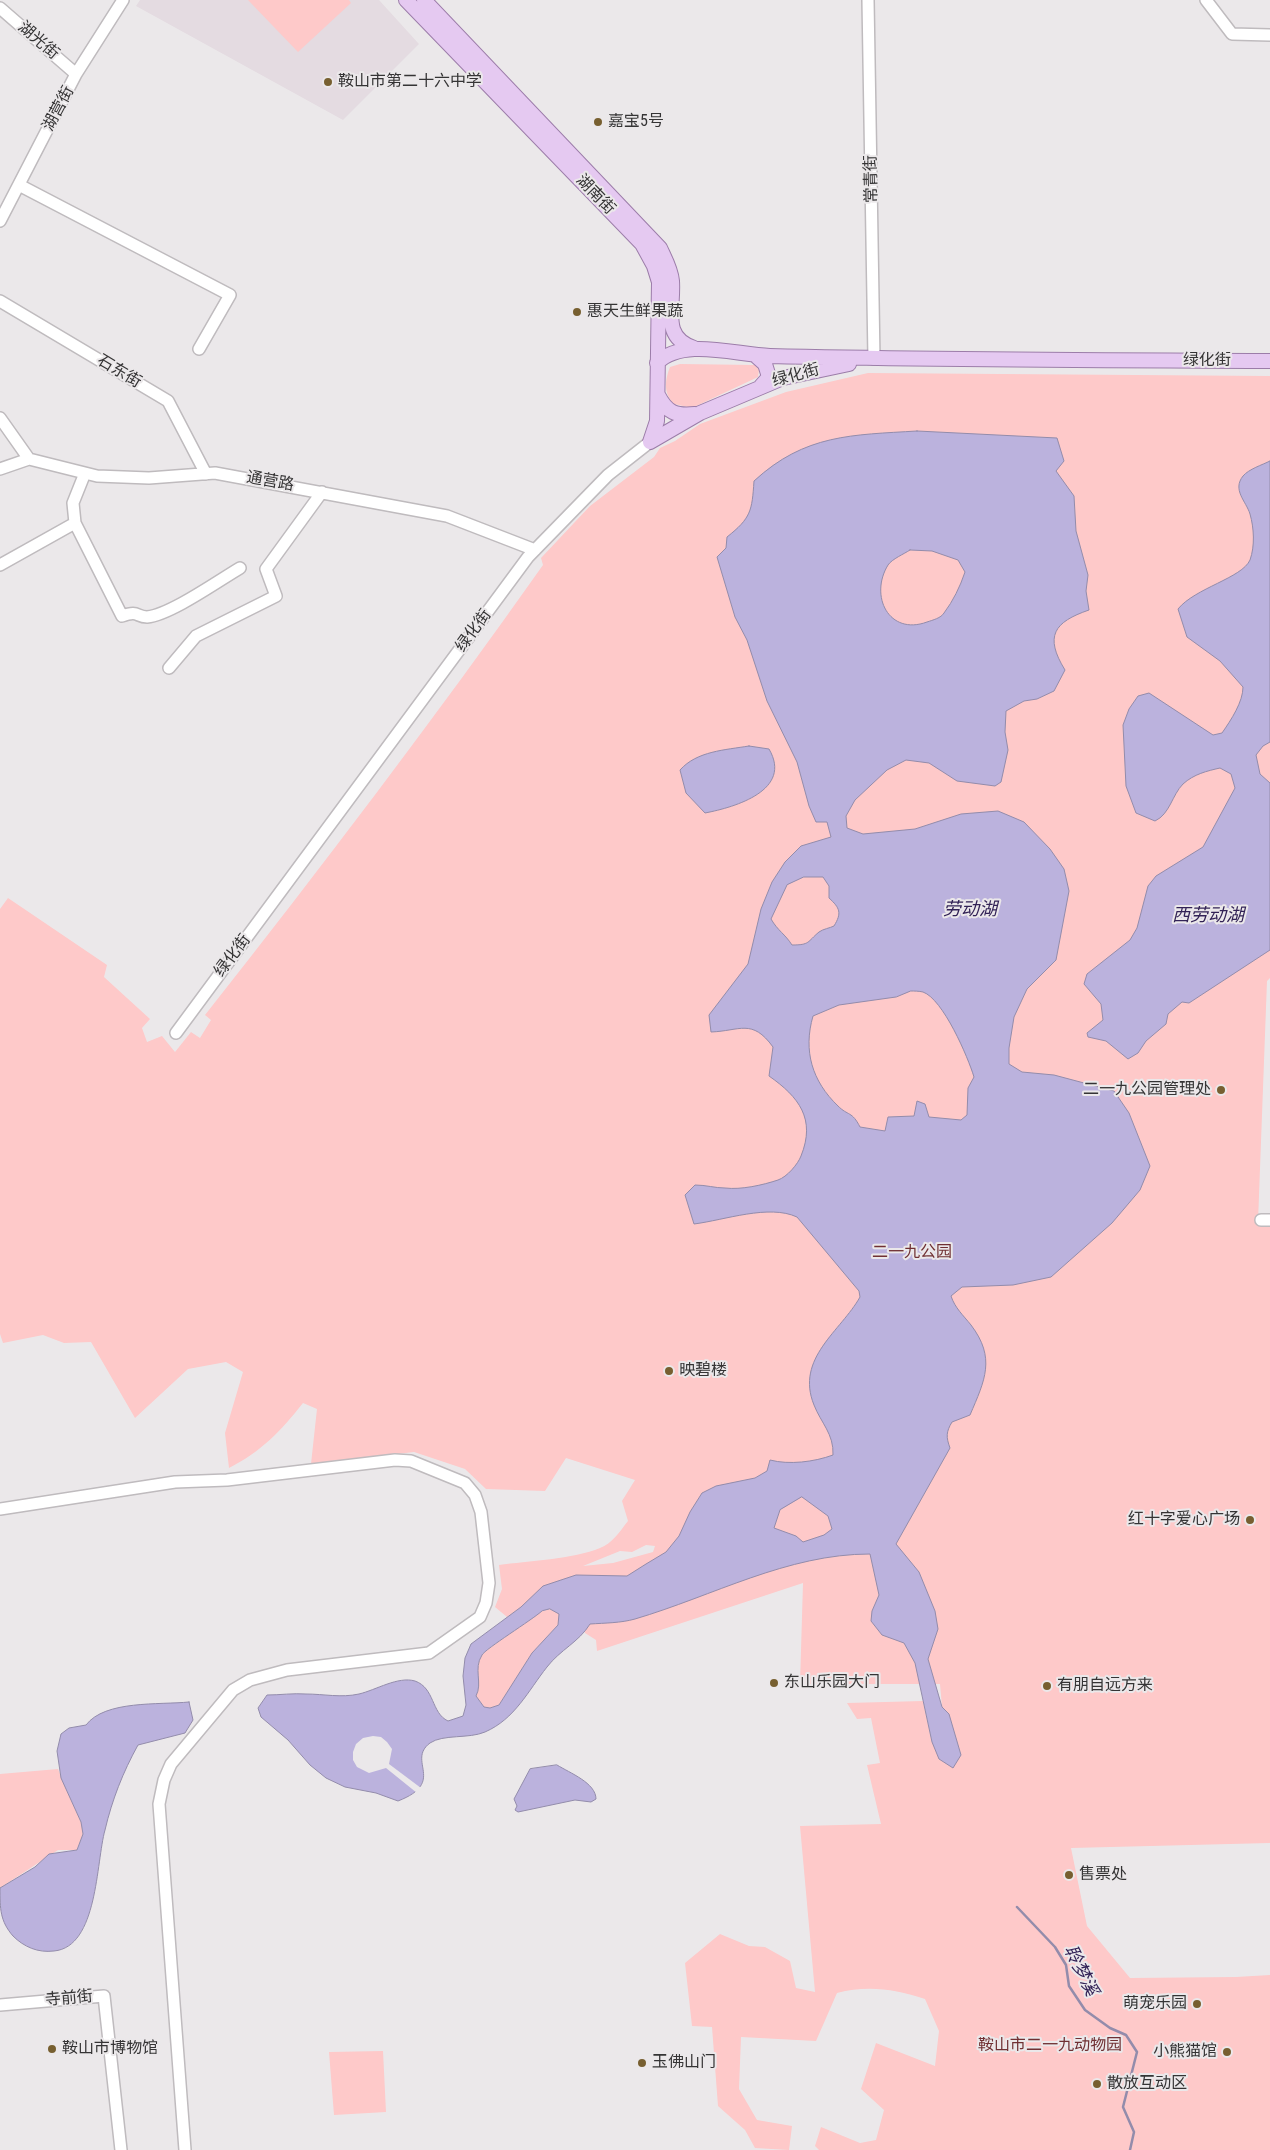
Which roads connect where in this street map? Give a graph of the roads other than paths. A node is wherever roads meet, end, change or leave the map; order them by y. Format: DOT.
graph roads {
  1 [pos="123,0"];
  2 [pos="406,0"];
  3 [pos="868,0"];
  4 [pos="1206,0"];
  5 [pos="430,2"];
  6 [pos="0,8"];
  7 [pos="1270,35"];
  8 [pos="76,74"];
  9 [pos="19,185"];
  10 [pos="0,221"];
  11 [pos="0,300"];
  12 [pos="697,349"];
  13 [pos="200,350"];
  14 [pos="756,356"];
  15 [pos="874,359"];
  16 [pos="1270,361"];
  17 [pos="657,363"];
  18 [pos="760,387"];
  19 [pos="658,396"];
  20 [pos="700,413"];
  21 [pos="0,418"];
  22 [pos="650,442"];
  23 [pos="29,459"];
  24 [pos="0,469"];
  25 [pos="85,473"];
  26 [pos="206,474"];
  27 [pos="322,492"];
  28 [pos="74,523"];
  29 [pos="535,550"];
  30 [pos="0,565"];
  31 [pos="240,568"];
  32 [pos="169,668"];
  33 [pos="176,1033"];
  34 [pos="0,1509"];
  35 [pos="0,2005"];
  36 [pos="121,2150"];
  37 [pos="185,2150"];
  1 -- 8 [label="street, 湖营街"];
  2 -- 17 [label="main road, 湖南街"];
  3 -- 15 [label="street, 常青街"];
  4 -- 7 [label="street"];
  5 -- 12 [label="main road, 湖南街"];
  6 -- 8 [label="street, 湖光街"];
  8 -- 9 [label="street, 湖营街"];
  9 -- 10 [label="street, 湖营街"];
  9 -- 13 [label="street"];
  11 -- 26 [label="street, 石东街"];
  12 -- 14 [label="main road, 绿化街"];
  12 -- 17 [label="main road, 绿化街"];
  14 -- 15 [label="main road, 绿化街"];
  14 -- 18 [label="main road"];
  15 -- 16 [label="main road, 绿化街"];
  15 -- 18 [label="main road, 绿化街"];
  17 -- 19 [label="main road, 湖南街"];
  18 -- 20 [label="main road, 绿化街"];
  19 -- 20 [label="main road"];
  19 -- 22 [label="main road, 湖南街"];
  20 -- 22 [label="main road, 绿化街"];
  21 -- 23 [label="street"];
  22 -- 29 [label="street, 绿化街"];
  23 -- 24 [label="street"];
  23 -- 25 [label="street, 通营路"];
  25 -- 26 [label="street, 通营路"];
  25 -- 28 [label="street"];
  26 -- 27 [label="street, 通营路"];
  27 -- 29 [label="street, 通营路"];
  27 -- 32 [label="street"];
  28 -- 30 [label="street"];
  28 -- 31 [label="street"];
  29 -- 33 [label="street, 绿化街"];
  34 -- 37 [label="street"];
  35 -- 36 [label="street, 寺前街"];
}
